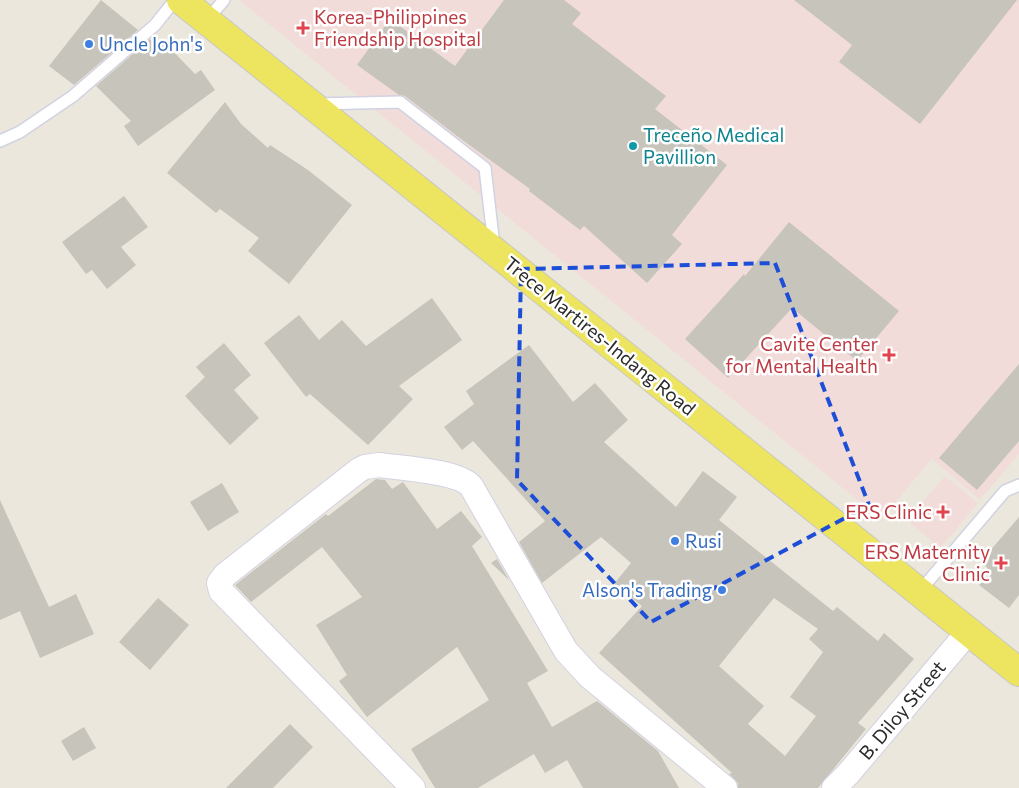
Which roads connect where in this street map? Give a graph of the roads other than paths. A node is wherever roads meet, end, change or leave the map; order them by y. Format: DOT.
graph roads {
  1 [pos="175,0"];
  2 [pos="181,0"];
  3 [pos="224,0"];
  4 [pos="206,20"];
  5 [pos="311,104"];
  6 [pos="0,141"];
  7 [pos="494,250"];
  8 [pos="1019,485"];
  9 [pos="920,591"];
  10 [pos="969,631"];
  11 [pos="1019,672"];
  12 [pos="413,788"];
  13 [pos="725,788"];
  14 [pos="834,788"];
  1 -- 6 [label="lane"];
  2 -- 4 [label="main road, Trece Martires-Indang Road"];
  3 -- 4 [label="lane"];
  4 -- 5 [label="main road, Trece Martires-Indang Road"];
  5 -- 7 [label="main road, Trece Martires-Indang Road"];
  5 -- 7 [label="lane"];
  7 -- 9 [label="main road, Trece Martires-Indang Road"];
  8 -- 9 [label="lane"];
  9 -- 10 [label="main road, Trece Martires-Indang Road"];
  10 -- 11 [label="main road, Trece Martires-Indang Road"];
  10 -- 14 [label="street, B. Diloy Street"];
  12 -- 13 [label="street"];
}
